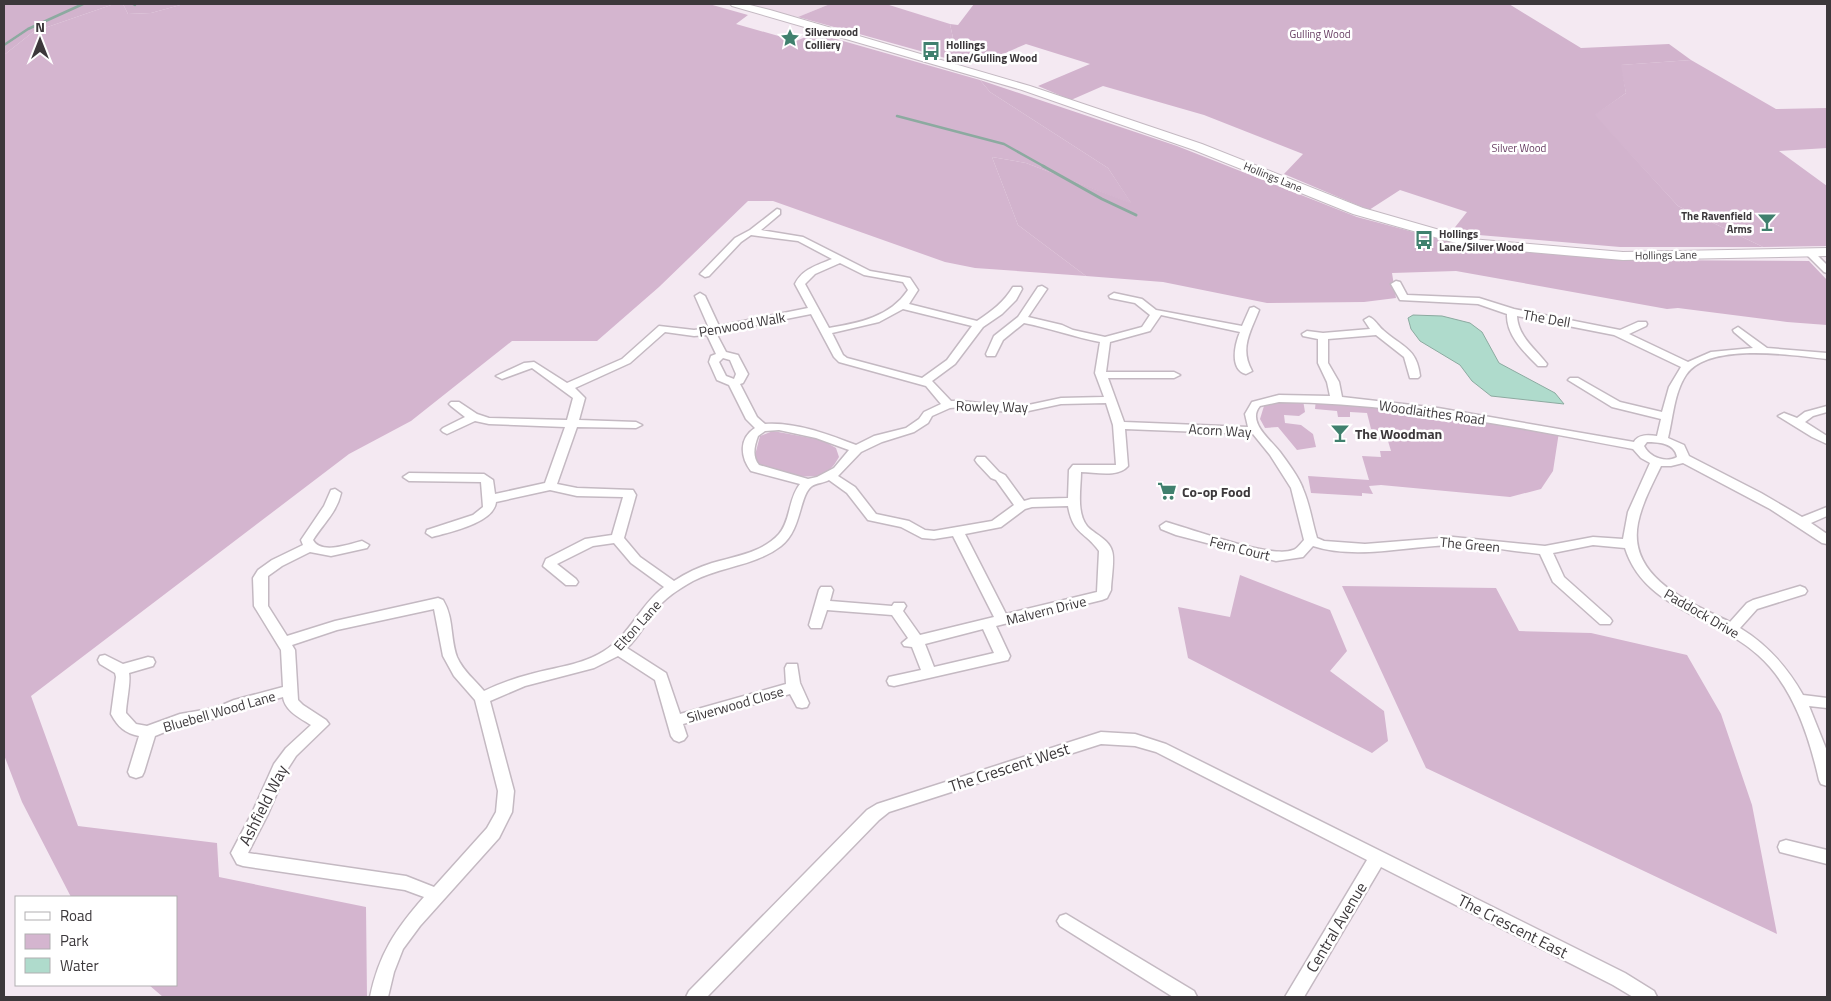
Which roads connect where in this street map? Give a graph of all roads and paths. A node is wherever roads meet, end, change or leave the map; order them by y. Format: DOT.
graph roads {
  1 [pos="734,4"];
  2 [pos="777,212"];
  3 [pos="753,232"];
  4 [pos="1827,252"];
  5 [pos="1810,253"];
  6 [pos="841,259"];
  7 [pos="1827,270"];
  8 [pos="705,274"];
  9 [pos="1396,284"];
  10 [pos="1042,289"];
  11 [pos="1017,290"];
  12 [pos="700,296"];
  13 [pos="1114,296"];
  14 [pos="901,305"];
  15 [pos="814,310"];
  16 [pos="1254,310"];
  17 [pos="1512,312"];
  18 [pos="1156,314"];
  19 [pos="1022,319"];
  20 [pos="1369,320"];
  21 [pos="1642,324"];
  22 [pos="979,325"];
  23 [pos="1247,330"];
  24 [pos="1738,330"];
  25 [pos="713,331"];
  26 [pos="827,332"];
  27 [pos="1377,332"];
  28 [pos="1621,333"];
  29 [pos="1307,334"];
  30 [pos="1323,336"];
  31 [pos="1106,340"];
  32 [pos="1764,351"];
  33 [pos="991,354"];
  34 [pos="722,355"];
  35 [pos="1827,356"];
  36 [pos="1542,364"];
  37 [pos="1688,366"];
  38 [pos="1246,371"];
  39 [pos="1101,375"];
  40 [pos="1174,375"];
  41 [pos="502,376"];
  42 [pos="1414,376"];
  43 [pos="1574,380"];
  44 [pos="924,382"];
  45 [pos="734,383"];
  46 [pos="567,387"];
  47 [pos="1112,400"];
  48 [pos="1336,400"];
  49 [pos="455,404"];
  50 [pos="948,405"];
  51 [pos="1827,408"];
  52 [pos="1784,416"];
  53 [pos="1668,417"];
  54 [pos="474,418"];
  55 [pos="1798,422"];
  56 [pos="572,424"];
  57 [pos="636,425"];
  58 [pos="1119,425"];
  59 [pos="762,428"];
  60 [pos="447,430"];
  61 [pos="1256,431"];
  62 [pos="1662,440"];
  63 [pos="1827,440"];
  64 [pos="1638,446"];
  65 [pos="857,449"];
  66 [pos="1682,458"];
  67 [pos="981,460"];
  68 [pos="1657,461"];
  69 [pos="831,476"];
  70 [pos="408,477"];
  71 [pos="808,483"];
  72 [pos="550,486"];
  73 [pos="335,493"];
  74 [pos="490,499"];
  75 [pos="1074,502"];
  76 [pos="1021,506"];
  77 [pos="1827,511"];
  78 [pos="1803,522"];
  79 [pos="1166,526"];
  80 [pos="958,532"];
  81 [pos="432,533"];
  82 [pos="618,538"];
  83 [pos="1827,540"];
  84 [pos="1311,541"];
  85 [pos="1630,544"];
  86 [pos="362,545"];
  87 [pos="311,547"];
  88 [pos="1545,550"];
  89 [pos="570,582"];
  90 [pos="674,587"];
  91 [pos="826,590"];
  92 [pos="1800,592"];
  93 [pos="821,605"];
  94 [pos="1003,621"];
  95 [pos="1606,621"];
  96 [pos="988,624"];
  97 [pos="816,625"];
  98 [pos="1732,630"];
  99 [pos="284,642"];
  100 [pos="913,642"];
  101 [pos="617,648"];
  102 [pos="105,660"];
  103 [pos="148,662"];
  104 [pos="792,668"];
  105 [pos="121,670"];
  106 [pos="929,673"];
  107 [pos="894,681"];
  108 [pos="795,687"];
  109 [pos="290,690"];
  110 [pos="482,699"];
  111 [pos="1800,700"];
  112 [pos="802,703"];
  113 [pos="1827,703"];
  114 [pos="148,732"];
  115 [pos="136,772"];
  116 [pos="1827,780"];
  117 [pos="1786,847"];
  118 [pos="1827,857"];
  119 [pos="1378,858"];
  120 [pos="437,895"];
  121 [pos="1066,921"];
  122 [pos="379,997"];
  123 [pos="695,997"];
  124 [pos="1188,997"];
  125 [pos="1294,997"];
  126 [pos="1648,997"];
  1 -- 5 [label="street, Hollings Lane"];
  2 -- 3 [label="street"];
  3 -- 6 [label="street"];
  3 -- 8 [label="street"];
  4 -- 5 [label="street, Hollings Lane"];
  5 -- 7 [label="street"];
  6 -- 14 [label="street"];
  6 -- 15 [label="street"];
  9 -- 17 [label="street, The Dell"];
  10 -- 19 [label="street"];
  11 -- 22 [label="street"];
  12 -- 25 [label="street"];
  13 -- 18 [label="street"];
  14 -- 22 [label="street"];
  14 -- 26 [label="street"];
  15 -- 25 [label="street, Penwood Walk"];
  15 -- 26 [label="street"];
  16 -- 23 [label="street"];
  17 -- 28 [label="street, The Dell"];
  17 -- 36 [label="street"];
  18 -- 23 [label="street"];
  18 -- 31 [label="street"];
  19 -- 31 [label="street"];
  19 -- 33 [label="street"];
  20 -- 27 [label="street"];
  21 -- 28 [label="street"];
  22 -- 44 [label="street"];
  23 -- 38 [label="street"];
  24 -- 32 [label="street"];
  25 -- 34 [label="street"];
  25 -- 46 [label="street, Penwood Walk"];
  26 -- 44 [label="street"];
  27 -- 30 [label="street"];
  27 -- 42 [label="street"];
  28 -- 37 [label="street, The Dell"];
  29 -- 30 [label="street"];
  30 -- 48 [label="street"];
  31 -- 39 [label="street"];
  32 -- 35 [label="street"];
  32 -- 37 [label="street"];
  34 -- 45 [label="street"];
  34 -- 45 [label="street"];
  37 -- 53 [label="street"];
  39 -- 40 [label="street"];
  39 -- 47 [label="street"];
  41 -- 46 [label="street"];
  43 -- 53 [label="street"];
  44 -- 50 [label="street"];
  45 -- 59 [label="street"];
  46 -- 56 [label="street"];
  47 -- 50 [label="street, Rowley Way"];
  47 -- 58 [label="street"];
  48 -- 61 [label="street, Woodlaithes Road"];
  48 -- 64 [label="street, Woodlaithes Road"];
  49 -- 54 [label="street"];
  50 -- 65 [label="street, Rowley Way"];
  51 -- 55 [label="street"];
  52 -- 55 [label="street"];
  53 -- 62 [label="street"];
  54 -- 56 [label="street"];
  54 -- 60 [label="street"];
  55 -- 63 [label="street"];
  56 -- 57 [label="street"];
  56 -- 72 [label="street"];
  58 -- 61 [label="street, Acorn Way"];
  58 -- 75 [label="street"];
  59 -- 65 [label="street"];
  59 -- 71 [label="street"];
  61 -- 84 [label="street, Acorn Way"];
  62 -- 64 [label="street, Woodlaithes Road"];
  62 -- 66 [label="street"];
  64 -- 68 [label="street, Woodlaithes Road"];
  65 -- 69 [label="street"];
  66 -- 68 [label="street"];
  66 -- 78 [label="street"];
  67 -- 76 [label="street"];
  68 -- 85 [label="street, Paddock Drive"];
  69 -- 71 [label="street"];
  69 -- 80 [label="street"];
  70 -- 74 [label="street"];
  71 -- 90 [label="street, Elton Lane"];
  72 -- 74 [label="street"];
  72 -- 82 [label="street"];
  73 -- 87 [label="street"];
  74 -- 81 [label="street"];
  75 -- 76 [label="street"];
  75 -- 94 [label="street, Malvern Drive"];
  76 -- 80 [label="street"];
  77 -- 78 [label="street"];
  78 -- 83 [label="street"];
  79 -- 84 [label="street, Fern Court"];
  80 -- 94 [label="street"];
  82 -- 89 [label="street"];
  82 -- 90 [label="street"];
  84 -- 88 [label="street, The Green"];
  85 -- 88 [label="street, The Green"];
  85 -- 98 [label="street, Paddock Drive"];
  86 -- 87 [label="street"];
  87 -- 99 [label="street"];
  88 -- 95 [label="street"];
  90 -- 101 [label="street, Elton Lane"];
  91 -- 93 [label="street"];
  92 -- 98 [label="street"];
  93 -- 97 [label="street"];
  93 -- 100 [label="street"];
  94 -- 96 [label="street, Malvern Drive"];
  96 -- 100 [label="street, Malvern Drive"];
  96 -- 106 [label="street"];
  98 -- 111 [label="street, Paddock Drive"];
  99 -- 109 [label="street, Ashfield Way"];
  99 -- 110 [label="street"];
  100 -- 106 [label="street"];
  101 -- 108 [label="street, Silverwood Close"];
  101 -- 110 [label="street, Elton Lane"];
  102 -- 105 [label="street"];
  103 -- 105 [label="street"];
  104 -- 108 [label="street, Silverwood Close"];
  105 -- 114 [label="street, Bluebell Wood Lane"];
  106 -- 107 [label="street"];
  108 -- 112 [label="street, Silverwood Close"];
  109 -- 114 [label="street, Bluebell Wood Lane"];
  109 -- 120 [label="street, Ashfield Way"];
  110 -- 120 [label="street"];
  111 -- 113 [label="street"];
  111 -- 116 [label="street, Paddock Drive"];
  114 -- 115 [label="street, Bluebell Wood Lane"];
  117 -- 118 [label="street"];
  119 -- 123 [label="street, The Crescent West"];
  119 -- 125 [label="street, Central Avenue"];
  119 -- 126 [label="street, The Crescent East"];
  120 -- 122 [label="street"];
  121 -- 124 [label="street"];
}
